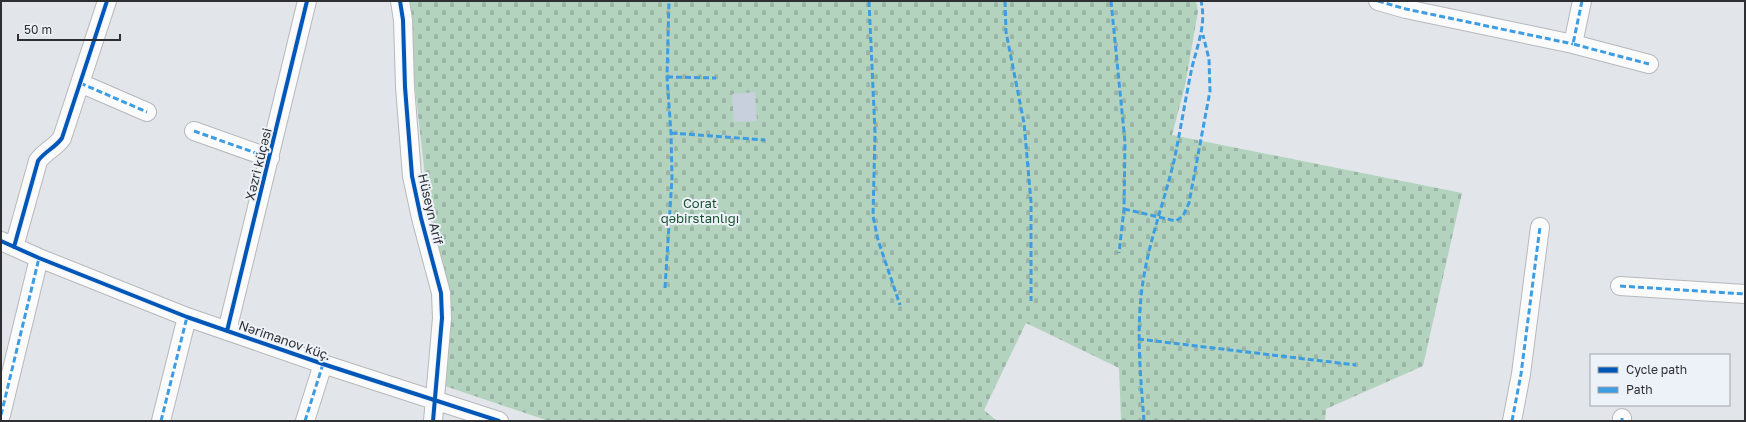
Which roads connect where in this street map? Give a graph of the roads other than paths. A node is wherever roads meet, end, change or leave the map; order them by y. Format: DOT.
graph roads {
  1 [pos="107,1"];
  2 [pos="307,1"];
  3 [pos="400,1"];
  4 [pos="1378,1"];
  5 [pos="1582,1"];
  6 [pos="1573,44"];
  7 [pos="1649,64"];
  8 [pos="80,83"];
  9 [pos="147,112"];
  10 [pos="194,131"];
  11 [pos="270,158"];
  12 [pos="1540,228"];
  13 [pos="7,244"];
  14 [pos="39,258"];
  15 [pos="1620,286"];
  16 [pos="1745,294"];
  17 [pos="187,317"];
  18 [pos="227,331"];
  19 [pos="323,364"];
  20 [pos="435,399"];
  21 [pos="1,415"];
  22 [pos="161,421"];
  23 [pos="305,421"];
  24 [pos="433,421"];
  25 [pos="499,421"];
  26 [pos="1512,421"];
  1 -- 8 [label="street"];
  2 -- 11 [label="street, Xəzri küçəsi"];
  3 -- 20 [label="street, Hüseyn Arif"];
  4 -- 6 [label="street"];
  5 -- 6 [label="street"];
  6 -- 7 [label="street"];
  8 -- 9 [label="street"];
  8 -- 13 [label="street"];
  10 -- 11 [label="street"];
  11 -- 18 [label="street, Xəzri küçəsi"];
  12 -- 26 [label="street"];
  13 -- 14 [label="street, Nərimanov küç."];
  14 -- 17 [label="street, Nərimanov küç."];
  14 -- 21 [label="street"];
  15 -- 16 [label="street"];
  17 -- 18 [label="street, Nərimanov küç."];
  17 -- 22 [label="street"];
  18 -- 19 [label="street, Nərimanov küç."];
  19 -- 20 [label="street, Nərimanov küç."];
  19 -- 23 [label="street"];
  20 -- 24 [label="street, Hüseyn Arif"];
  20 -- 25 [label="street, Nərimanov küç."];
}
